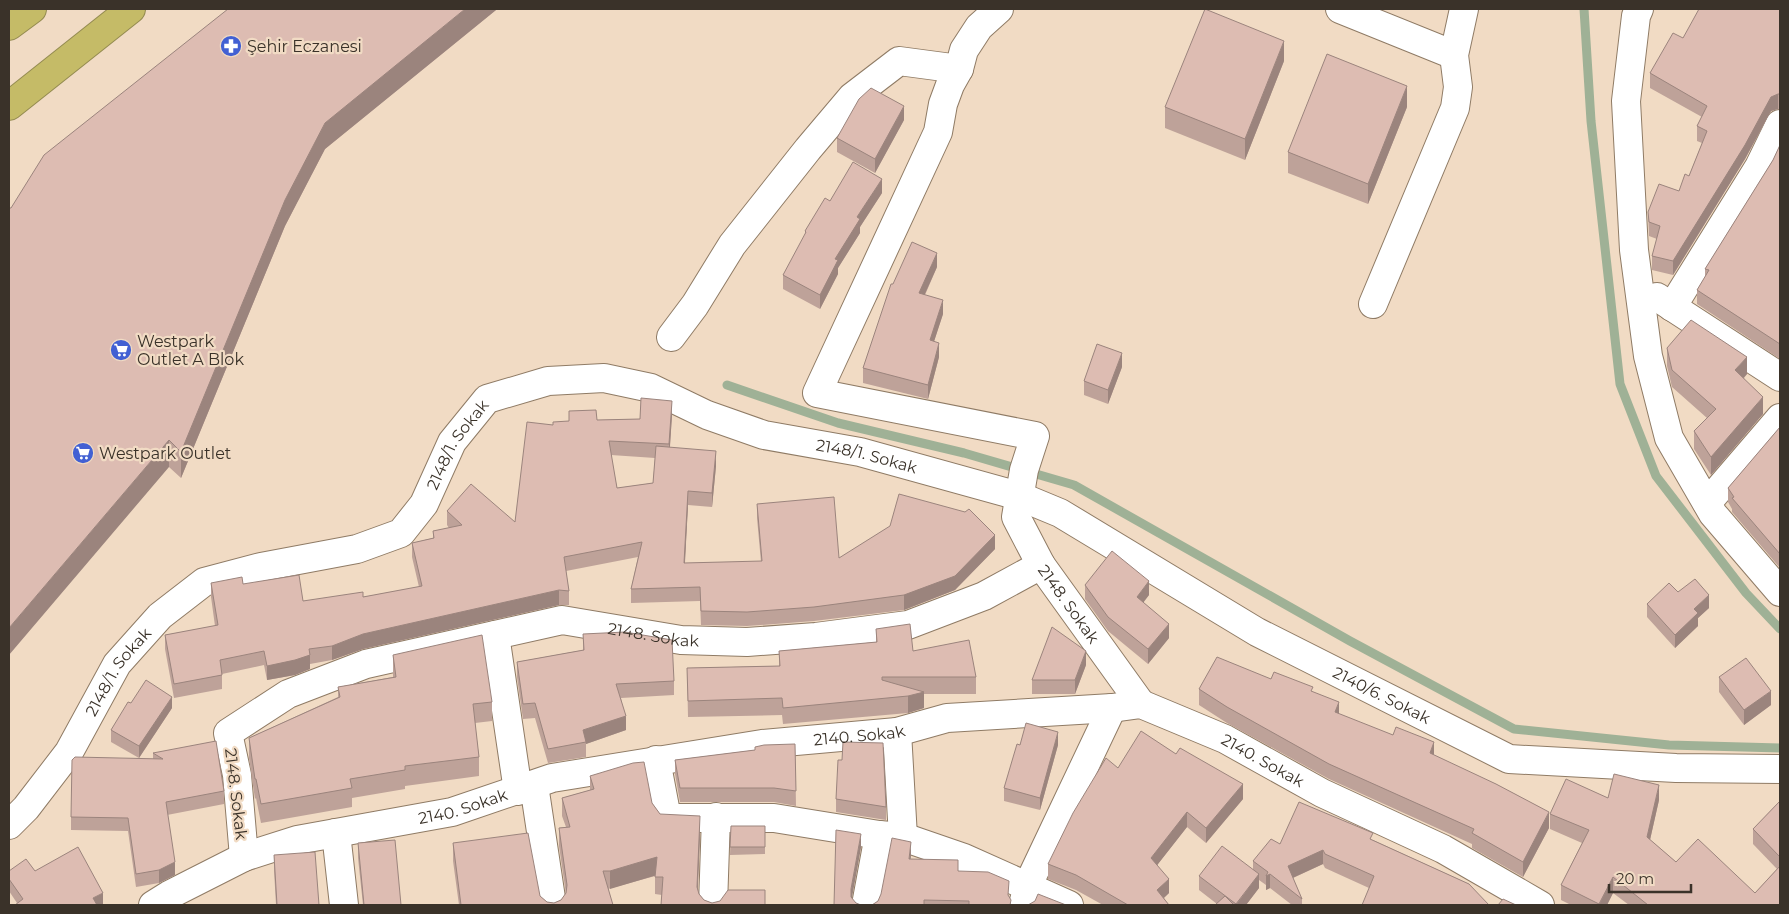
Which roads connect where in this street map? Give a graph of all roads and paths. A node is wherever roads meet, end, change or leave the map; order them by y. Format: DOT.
graph roads {
  1 [pos="32,9"];
  2 [pos="131,9"];
  3 [pos="998,9"];
  4 [pos="1340,9"];
  5 [pos="1464,9"];
  6 [pos="1639,9"];
  7 [pos="9,26"];
  8 [pos="1454,55"];
  9 [pos="959,70"];
  10 [pos="9,106"];
  11 [pos="1780,124"];
  12 [pos="1638,286"];
  13 [pos="1373,304"];
  14 [pos="1672,307"];
  15 [pos="671,337"];
  16 [pos="1780,377"];
  17 [pos="1780,418"];
  18 [pos="1020,496"];
  19 [pos="1707,503"];
  20 [pos="1041,565"];
  21 [pos="1780,592"];
  22 [pos="495,635"];
  23 [pos="1141,704"];
  24 [pos="1112,708"];
  25 [pos="898,732"];
  26 [pos="656,760"];
  27 [pos="1780,769"];
  28 [pos="526,788"];
  29 [pos="716,817"];
  30 [pos="9,825"];
  31 [pos="336,833"];
  32 [pos="891,836"];
  33 [pos="244,857"];
  34 [pos="1026,895"];
  35 [pos="153,905"];
  36 [pos="344,905"];
  37 [pos="552,905"];
  38 [pos="713,905"];
  39 [pos="866,905"];
  40 [pos="1069,905"];
  41 [pos="1540,905"];
  1 -- 7 [label="highway"];
  2 -- 10 [label="highway"];
  3 -- 9 [label="street"];
  4 -- 8 [label="street"];
  5 -- 8 [label="street"];
  6 -- 12 [label="street"];
  8 -- 13 [label="street"];
  9 -- 15 [label="street"];
  9 -- 18 [label="street"];
  11 -- 14 [label="street"];
  12 -- 14 [label="street"];
  12 -- 19 [label="street"];
  14 -- 16 [label="street"];
  17 -- 19 [label="street"];
  18 -- 20 [label="street"];
  18 -- 27 [label="street, 2140/6. Sokak"];
  18 -- 30 [label="street, 2148/1. Sokak"];
  19 -- 21 [label="street"];
  20 -- 22 [label="street, 2148. Sokak"];
  20 -- 23 [label="street, 2148. Sokak"];
  22 -- 28 [label="street"];
  22 -- 33 [label="street, 2148. Sokak"];
  23 -- 24 [label="street, 2140. Sokak"];
  23 -- 41 [label="street, 2140. Sokak"];
  24 -- 25 [label="street, 2140. Sokak"];
  24 -- 34 [label="street"];
  25 -- 26 [label="street, 2140. Sokak"];
  25 -- 32 [label="street"];
  26 -- 28 [label="street, 2140. Sokak"];
  26 -- 29 [label="street"];
  28 -- 31 [label="street, 2140. Sokak"];
  28 -- 37 [label="street"];
  29 -- 32 [label="street"];
  29 -- 38 [label="street"];
  31 -- 33 [label="street, 2140. Sokak"];
  31 -- 36 [label="street"];
  32 -- 34 [label="street"];
  32 -- 39 [label="street"];
  33 -- 35 [label="street, 2140. Sokak"];
  34 -- 40 [label="street"];
}
